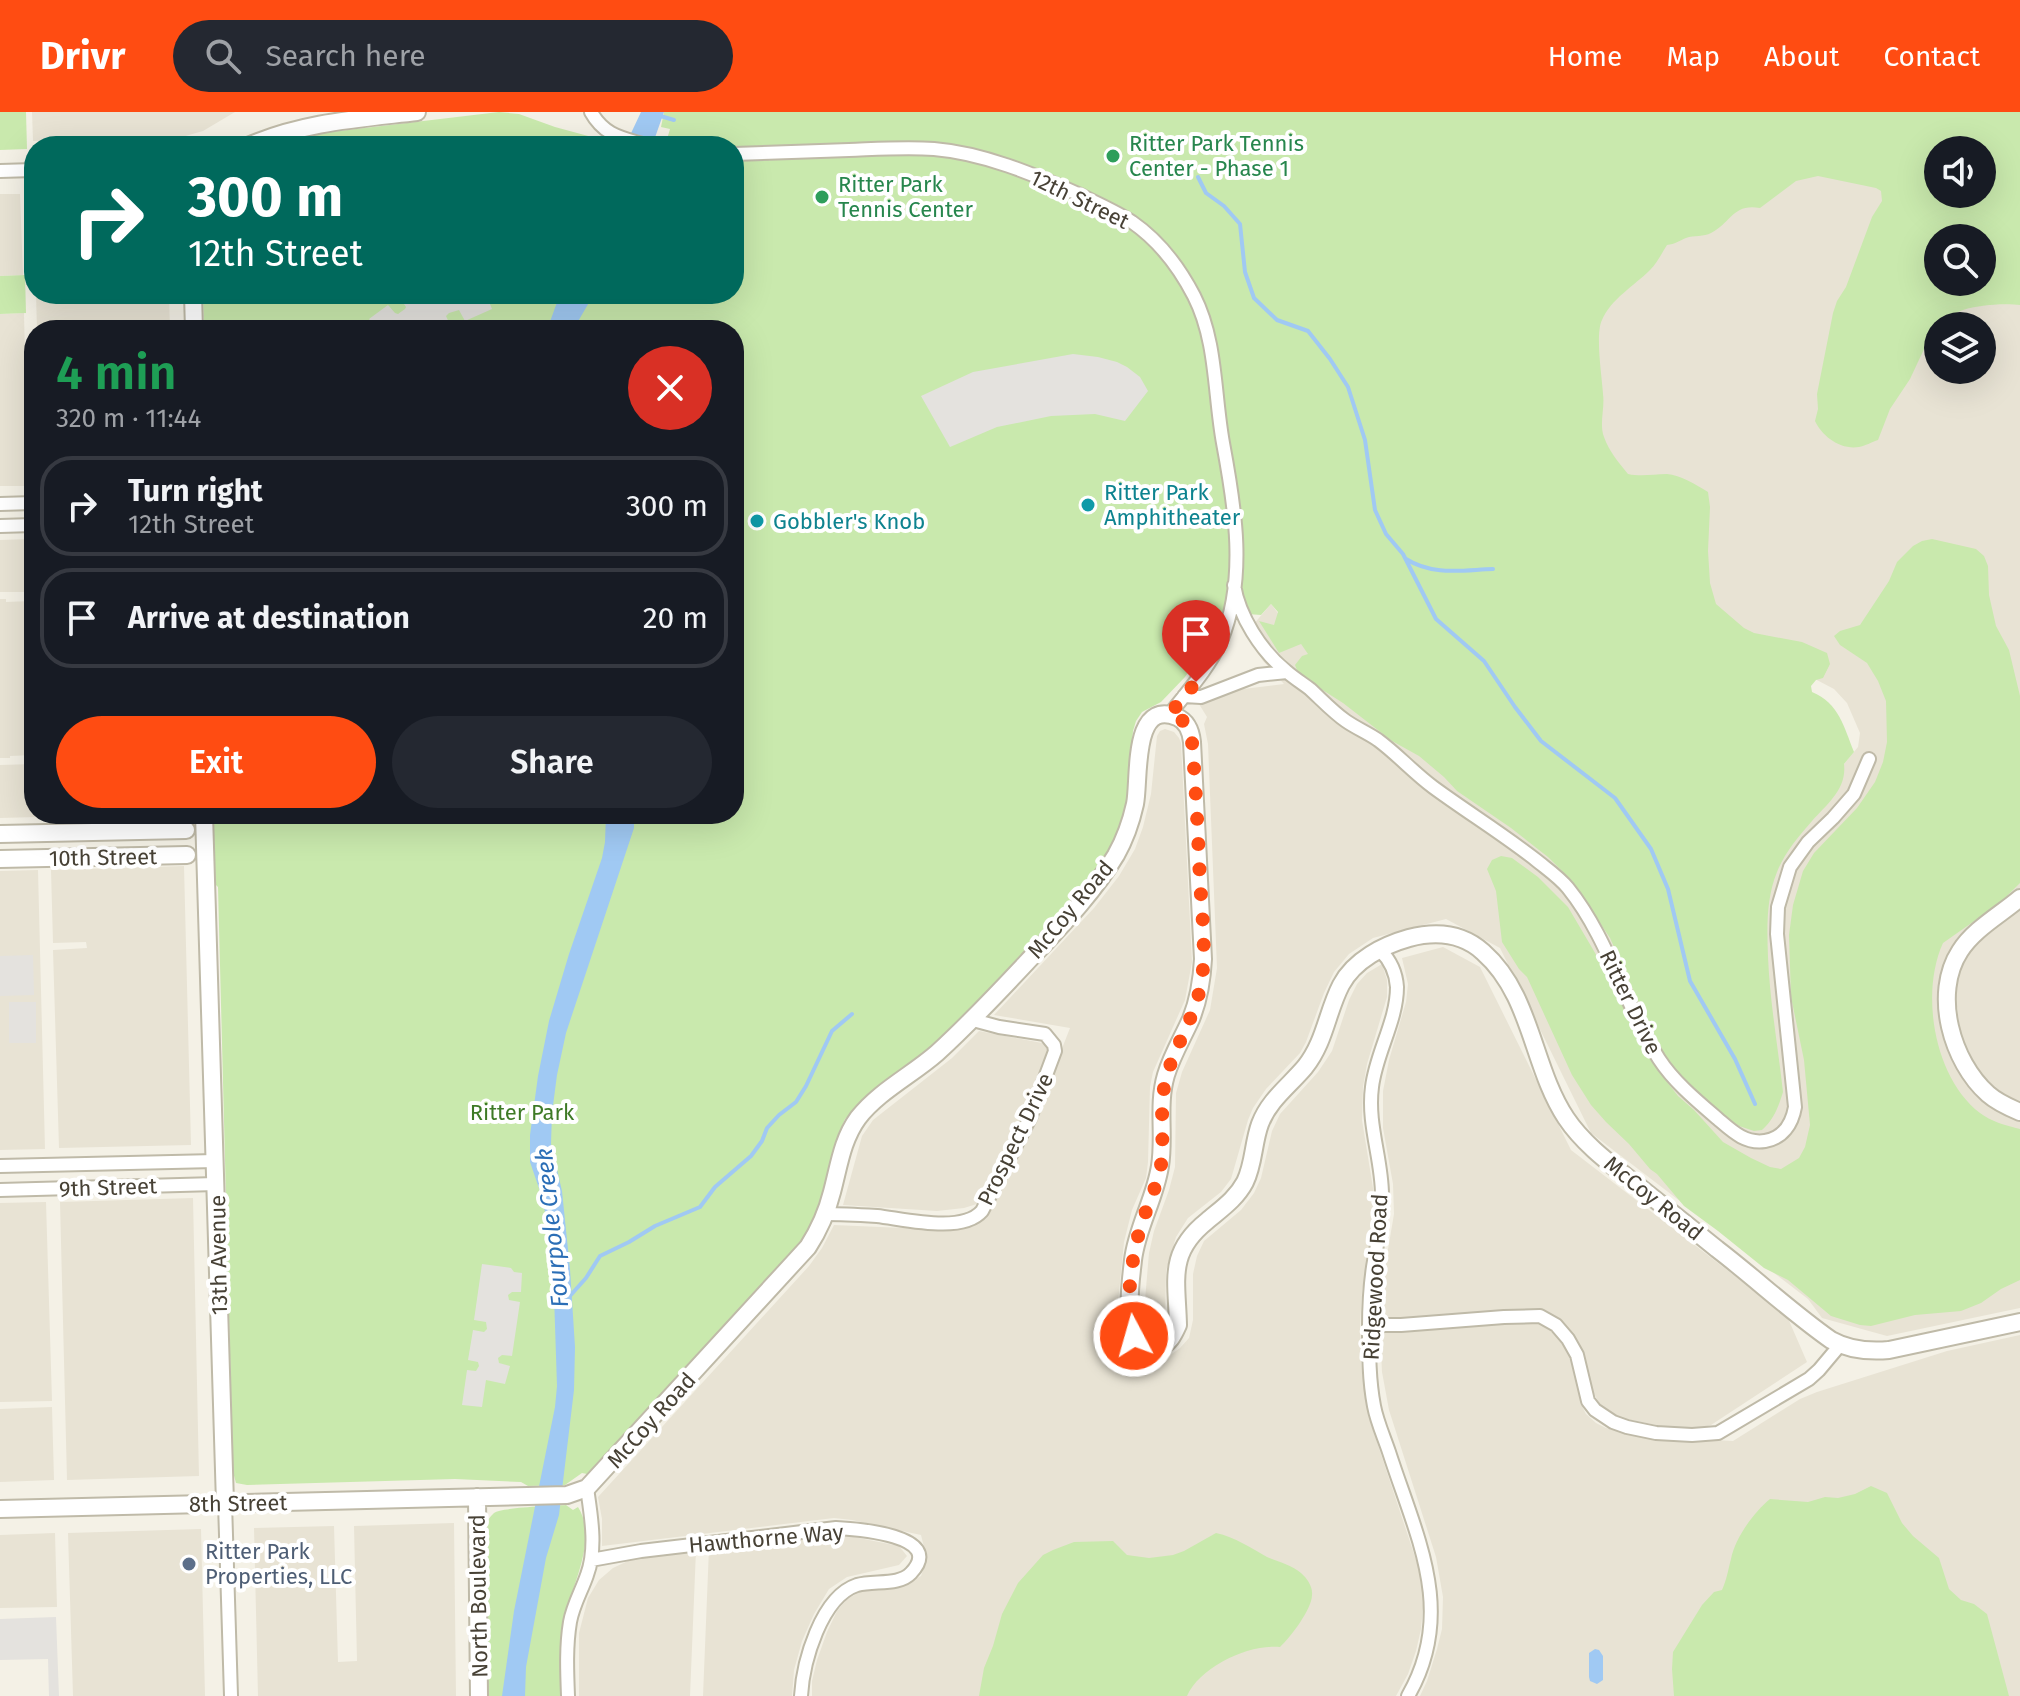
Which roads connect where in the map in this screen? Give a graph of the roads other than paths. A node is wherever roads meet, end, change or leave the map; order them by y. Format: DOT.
graph roads {
  1 [pos="417,112"];
  2 [pos="591,112"];
  3 [pos="273,136"];
  4 [pos="616,136"];
  5 [pos="744,154"];
  6 [pos="24,170"];
  7 [pos="0,171"];
  8 [pos="24,503"];
  9 [pos="0,504"];
  10 [pos="24,525"];
  11 [pos="0,526"];
  12 [pos="1234,585"];
  13 [pos="1287,672"];
  14 [pos="1184,696"];
  15 [pos="1169,715"];
  16 [pos="1869,759"];
  17 [pos="200,824"];
  18 [pos="204,824"];
  19 [pos="186,830"];
  20 [pos="0,834"];
  21 [pos="205,854"];
  22 [pos="187,855"];
  23 [pos="0,859"];
  24 [pos="2020,898"];
  25 [pos="1380,950"];
  26 [pos="973,1020"];
  27 [pos="2020,1112"];
  28 [pos="215,1161"];
  29 [pos="0,1166"];
  30 [pos="216,1184"];
  31 [pos="0,1190"];
  32 [pos="825,1214"];
  33 [pos="2020,1322"];
  34 [pos="1369,1325"];
  35 [pos="1840,1345"];
  36 [pos="582,1491"];
  37 [pos="477,1497"];
  38 [pos="225,1503"];
  39 [pos="0,1509"];
  40 [pos="591,1560"];
  41 [pos="231,1696"];
  42 [pos="479,1696"];
  43 [pos="568,1696"];
  44 [pos="801,1696"];
  45 [pos="1408,1696"];
  1 -- 3 [label="street"];
  2 -- 4 [label="street"];
  5 -- 12 [label="street, 12th Street"];
  6 -- 7 [label="street"];
  8 -- 9 [label="street"];
  10 -- 11 [label="street"];
  12 -- 13 [label="street, Ritter Drive"];
  12 -- 14 [label="street, 12th Street"];
  13 -- 14 [label="street"];
  13 -- 16 [label="street, Ritter Drive"];
  14 -- 15 [label="street, 12th Street"];
  15 -- 25 [label="street, McCoy Road"];
  15 -- 26 [label="street, McCoy Road"];
  17 -- 19 [label="street, 10th Street"];
  18 -- 21 [label="street, 13th Avenue"];
  19 -- 20 [label="street, 10th Street"];
  21 -- 22 [label="street, 10th Street"];
  21 -- 28 [label="street, 13th Avenue"];
  22 -- 23 [label="street, 10th Street"];
  24 -- 27 [label="street"];
  25 -- 34 [label="street, Ridgewood Road"];
  25 -- 35 [label="street, McCoy Road"];
  26 -- 32 [label="street, McCoy Road"];
  26 -- 32 [label="street, Prospect Drive"];
  28 -- 29 [label="street, 9th Street"];
  28 -- 30 [label="street, 13th Avenue"];
  30 -- 31 [label="street, 9th Street"];
  30 -- 38 [label="street, 13th Avenue"];
  32 -- 36 [label="street, McCoy Road"];
  33 -- 35 [label="street, McCoy Road"];
  34 -- 35 [label="street"];
  34 -- 45 [label="street, Ridgewood Road"];
  36 -- 37 [label="street"];
  36 -- 40 [label="street"];
  37 -- 38 [label="street, 8th Street"];
  37 -- 42 [label="street, North Boulevard"];
  38 -- 39 [label="street, 8th Street"];
  38 -- 41 [label="street, 13th Avenue"];
  40 -- 43 [label="street"];
  40 -- 44 [label="street, Hawthorne Way"];
}
